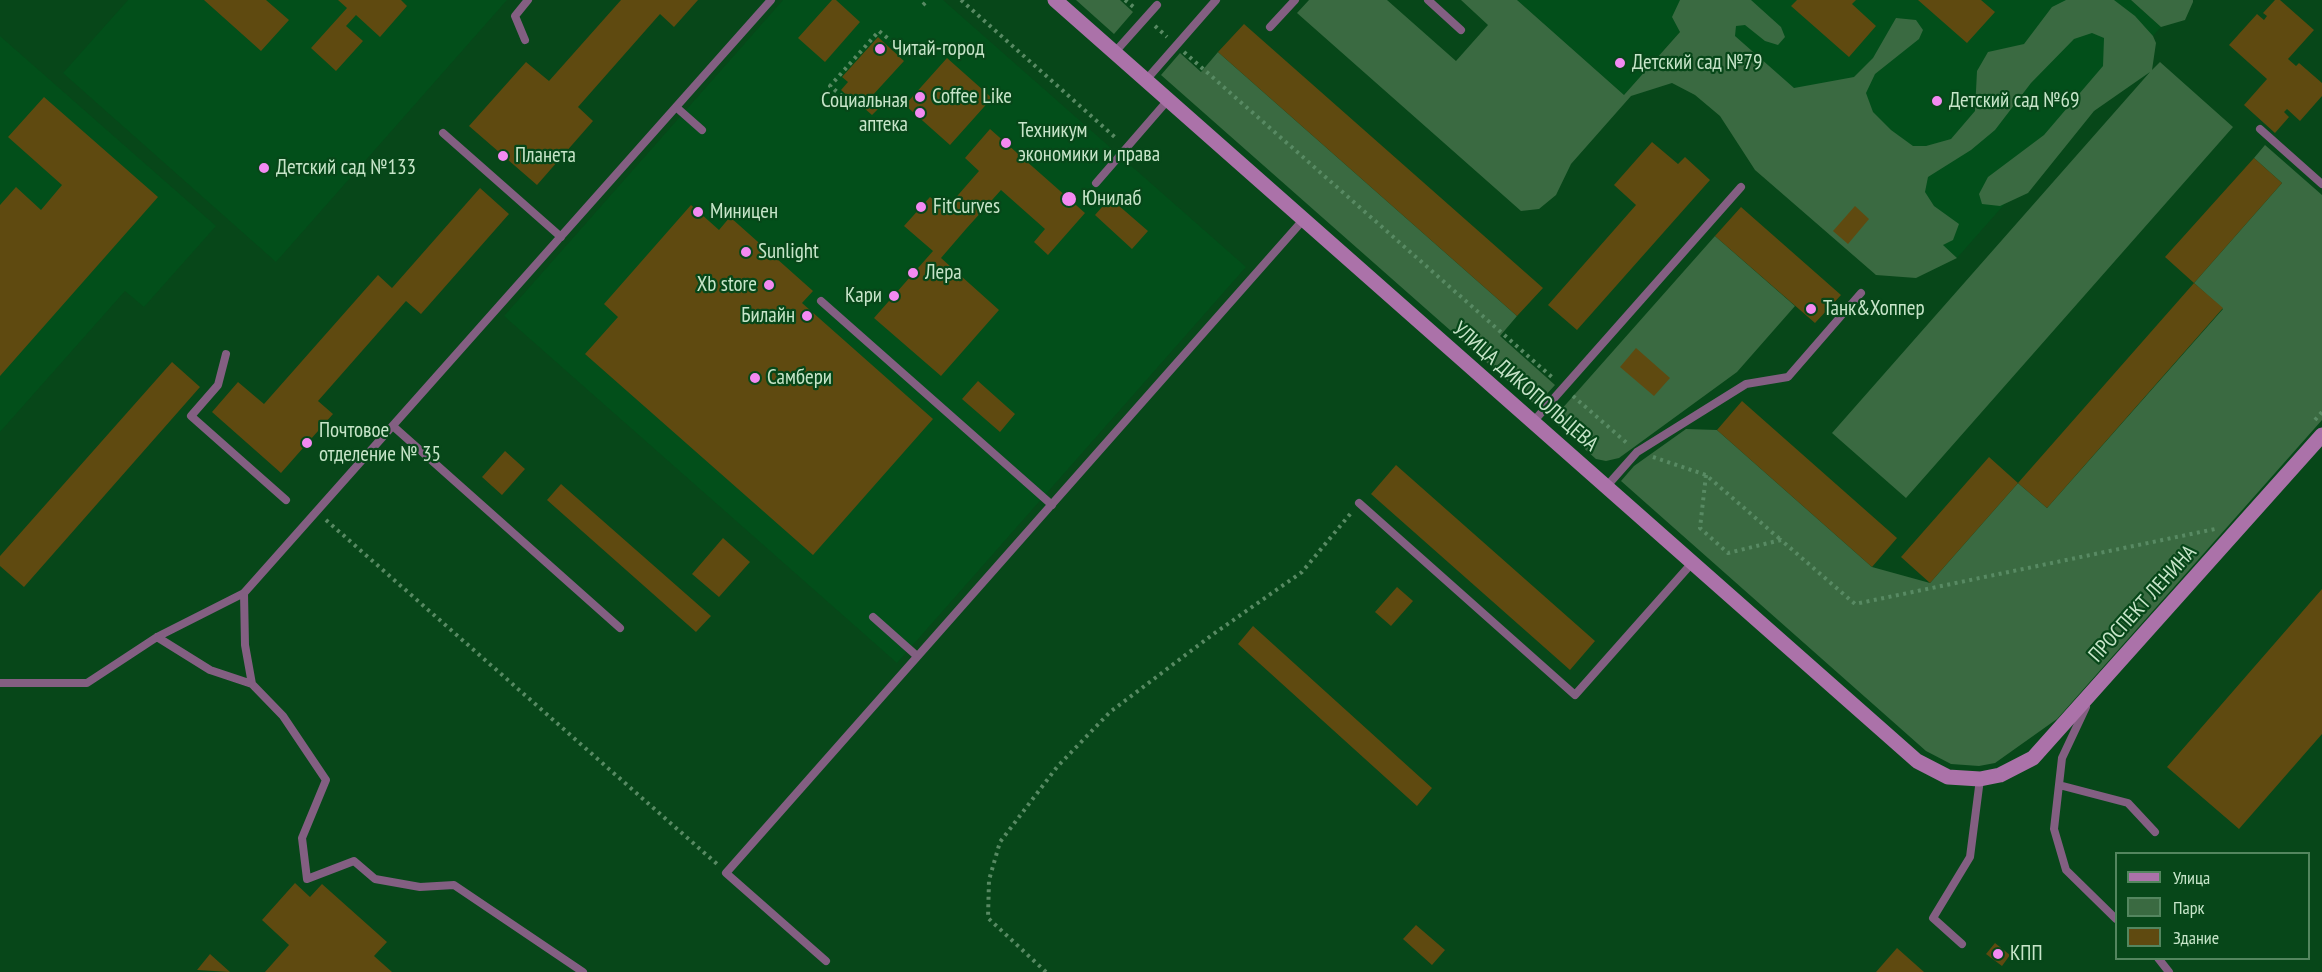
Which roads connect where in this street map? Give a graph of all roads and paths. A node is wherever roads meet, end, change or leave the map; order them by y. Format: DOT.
graph roads {
  1 [pos="528,0"];
  2 [pos="771,0"];
  3 [pos="928,0"];
  4 [pos="960,0"];
  5 [pos="1056,0"];
  6 [pos="1125,0"];
  7 [pos="1216,0"];
  8 [pos="1295,0"];
  9 [pos="1428,0"];
  10 [pos="923,5"];
  11 [pos="1157,5"];
  12 [pos="1145,18"];
  13 [pos="1270,27"];
  14 [pos="1461,30"];
  15 [pos="525,40"];
  16 [pos="891,41"];
  17 [pos="1176,45"];
  18 [pos="1115,52"];
  19 [pos="1146,80"];
  20 [pos="1168,100"];
  21 [pos="848,102"];
  22 [pos="676,107"];
  23 [pos="2260,129"];
  24 [pos="702,130"];
  25 [pos="443,133"];
  26 [pos="1127,147"];
  27 [pos="1096,183"];
  28 [pos="2322,184"];
  29 [pos="1741,187"];
  30 [pos="1304,219"];
  31 [pos="561,237"];
  32 [pos="1861,293"];
  33 [pos="821,301"];
  34 [pos="226,354"];
  35 [pos="1564,387"];
  36 [pos="2322,412"];
  37 [pos="2314,421"];
  38 [pos="1533,422"];
  39 [pos="394,427"];
  40 [pos="2322,435"];
  41 [pos="1637,452"];
  42 [pos="1706,475"];
  43 [pos="1606,487"];
  44 [pos="286,500"];
  45 [pos="1359,503"];
  46 [pos="1052,505"];
  47 [pos="317,512"];
  48 [pos="2218,528"];
  49 [pos="1781,540"];
  50 [pos="1692,563"];
  51 [pos="244,594"];
  52 [pos="873,617"];
  53 [pos="620,628"];
  54 [pos="157,637"];
  55 [pos="917,656"];
  56 [pos="0,683"];
  57 [pos="252,684"];
  58 [pos="2092,692"];
  59 [pos="1980,779"];
  60 [pos="2059,785"];
  61 [pos="2156,832"];
  62 [pos="726,873"];
  63 [pos="2115,918"];
  64 [pos="1962,944"];
  65 [pos="2160,960"];
  66 [pos="826,961"];
  67 [pos="583,972"];
  68 [pos="1046,972"];
  69 [pos="2169,972"];
  1 -- 15 [label="lane"];
  2 -- 22 [label="lane"];
  3 -- 10 [label="path"];
  4 -- 26 [label="path"];
  5 -- 18 [label="street, УЛИЦА ДИКОПОЛЬЦЕВА"];
  6 -- 12 [label="path"];
  7 -- 17 [label="lane"];
  8 -- 13 [label="lane"];
  9 -- 14 [label="lane"];
  11 -- 12 [label="lane"];
  12 -- 17 [label="path"];
  12 -- 18 [label="lane"];
  16 -- 21 [label="path"];
  17 -- 19 [label="lane"];
  17 -- 35 [label="path"];
  18 -- 19 [label="street, УЛИЦА ДИКОПОЛЬЦЕВА"];
  19 -- 20 [label="street, УЛИЦА ДИКОПОЛЬЦЕВА"];
  20 -- 26 [label="lane"];
  20 -- 30 [label="street, УЛИЦА ДИКОПОЛЬЦЕВА"];
  22 -- 24 [label="lane"];
  22 -- 31 [label="lane"];
  23 -- 28 [label="lane"];
  25 -- 31 [label="lane"];
  26 -- 27 [label="lane"];
  29 -- 35 [label="lane"];
  30 -- 38 [label="street, УЛИЦА ДИКОПОЛЬЦЕВА"];
  30 -- 46 [label="lane"];
  31 -- 39 [label="lane"];
  32 -- 41 [label="lane"];
  33 -- 46 [label="lane"];
  34 -- 44 [label="lane"];
  35 -- 38 [label="lane"];
  35 -- 41 [label="path"];
  36 -- 37 [label="path"];
  38 -- 43 [label="street, УЛИЦА ДИКОПОЛЬЦЕВА"];
  39 -- 47 [label="lane"];
  39 -- 53 [label="lane"];
  40 -- 58 [label="street, ПРОСПЕКТ ЛЕНИНА"];
  41 -- 42 [label="path"];
  41 -- 43 [label="lane"];
  42 -- 49 [label="path"];
  42 -- 49 [label="path"];
  43 -- 50 [label="street, УЛИЦА ДИКОПОЛЬЦЕВА"];
  45 -- 50 [label="lane"];
  45 -- 68 [label="path"];
  46 -- 55 [label="lane"];
  47 -- 51 [label="lane"];
  47 -- 62 [label="path"];
  48 -- 49 [label="path"];
  50 -- 59 [label="street, УЛИЦА ДИКОПОЛЬЦЕВА"];
  51 -- 54 [label="lane"];
  51 -- 57 [label="lane"];
  52 -- 55 [label="lane"];
  54 -- 56 [label="lane"];
  54 -- 57 [label="lane"];
  55 -- 62 [label="lane"];
  57 -- 67 [label="lane"];
  58 -- 59 [label="street, ПРОСПЕКТ ЛЕНИНА"];
  58 -- 60 [label="lane"];
  59 -- 64 [label="lane"];
  60 -- 61 [label="lane"];
  60 -- 63 [label="lane"];
  62 -- 66 [label="lane"];
  65 -- 69 [label="lane"];
}
